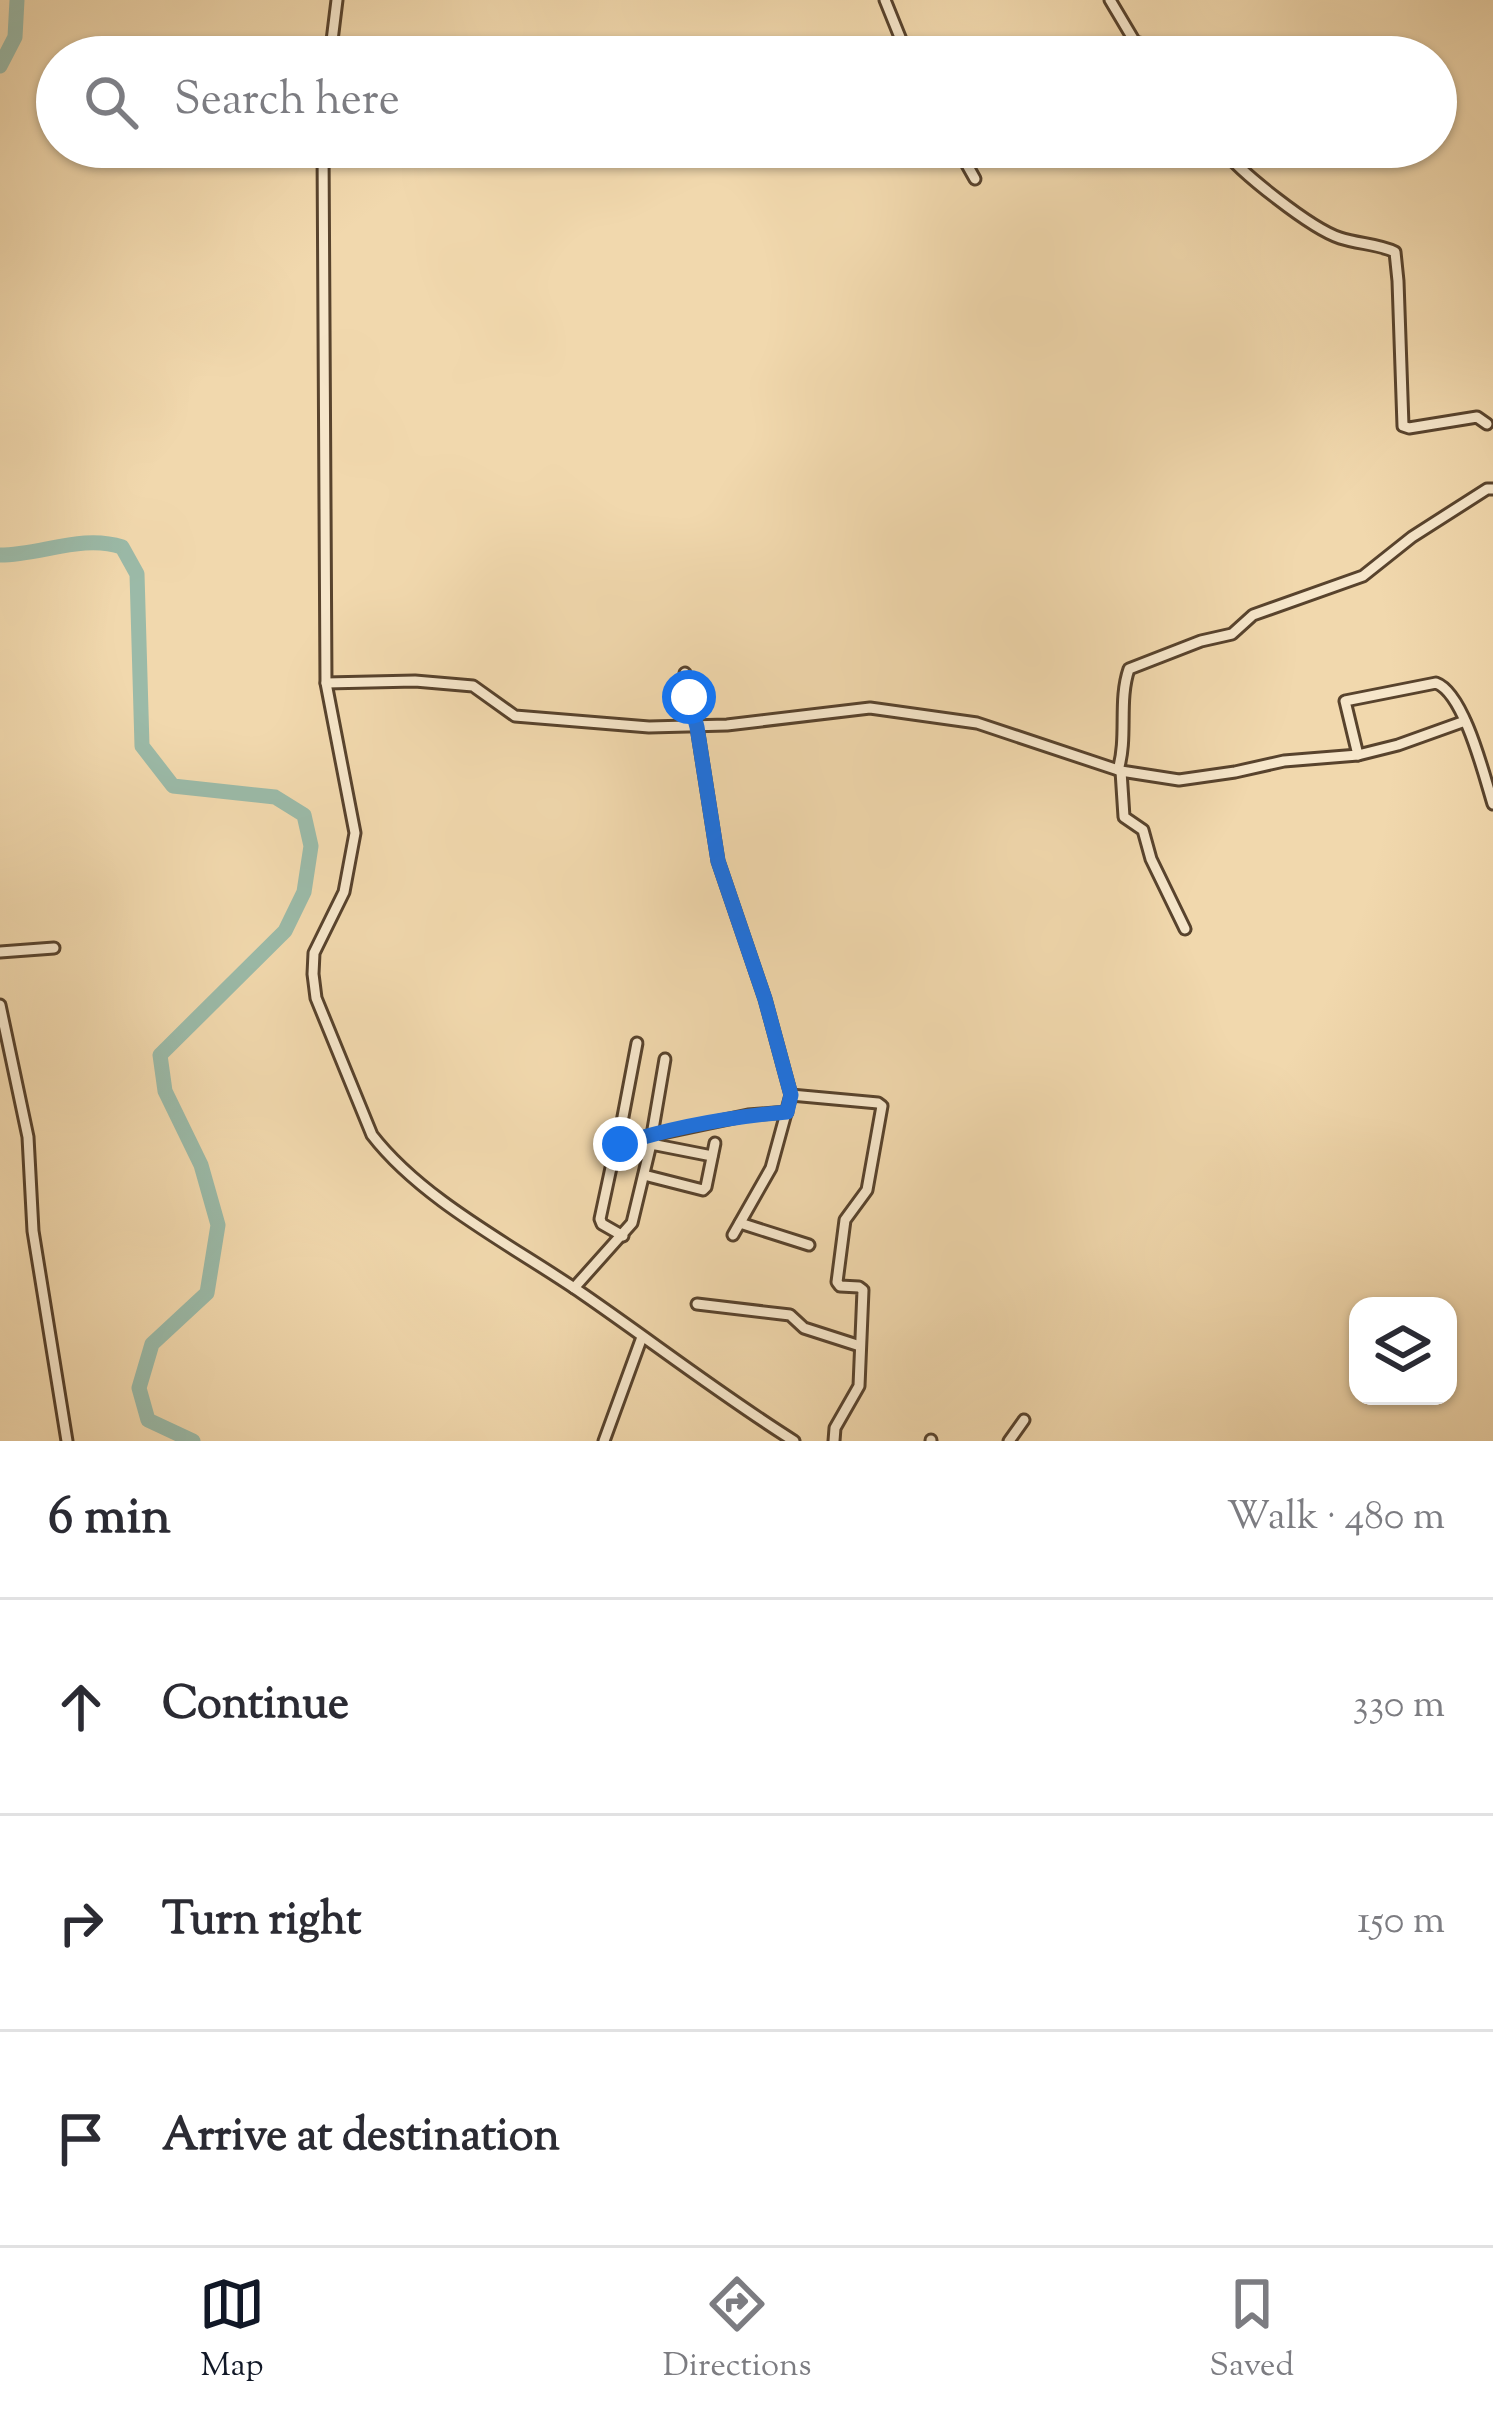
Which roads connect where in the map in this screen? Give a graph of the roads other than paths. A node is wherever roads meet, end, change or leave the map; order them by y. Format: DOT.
graph roads {
  1 [pos="337,0"];
  2 [pos="885,0"];
  3 [pos="1110,0"];
  4 [pos="333,36"];
  5 [pos="900,36"];
  6 [pos="1131,36"];
  7 [pos="323,168"];
  8 [pos="969,168"];
  9 [pos="1241,168"];
  10 [pos="975,179"];
  11 [pos="1487,424"];
  12 [pos="1493,488"];
  13 [pos="685,673"];
  14 [pos="326,683"];
  15 [pos="1465,721"];
  16 [pos="697,727"];
  17 [pos="1358,755"];
  18 [pos="1120,771"];
  19 [pos="1493,804"];
  20 [pos="1185,929"];
  21 [pos="54,948"];
  22 [pos="0,952"];
  23 [pos="0,1005"];
  24 [pos="638,1043"];
  25 [pos="665,1059"];
  26 [pos="791,1095"];
  27 [pos="787,1112"];
  28 [pos="654,1138"];
  29 [pos="715,1143"];
  30 [pos="617,1145"];
  31 [pos="712,1156"];
  32 [pos="644,1175"];
  33 [pos="740,1223"];
  34 [pos="733,1234"];
  35 [pos="623,1235"];
  36 [pos="809,1245"];
  37 [pos="574,1288"];
  38 [pos="697,1304"];
  39 [pos="642,1337"];
  40 [pos="860,1346"];
  41 [pos="1024,1420"];
  42 [pos="67,1441"];
  43 [pos="604,1441"];
  44 [pos="794,1441"];
  45 [pos="834,1441"];
  46 [pos="1009,1441"];
  1 -- 4 [label="street"];
  2 -- 5 [label="street"];
  3 -- 6 [label="street"];
  7 -- 14 [label="street"];
  8 -- 10 [label="street"];
  9 -- 11 [label="street"];
  12 -- 18 [label="street"];
  13 -- 16 [label="street"];
  14 -- 16 [label="street"];
  14 -- 37 [label="street"];
  15 -- 17 [label="street"];
  15 -- 17 [label="street"];
  15 -- 19 [label="street"];
  16 -- 18 [label="street"];
  16 -- 26 [label="street"];
  17 -- 18 [label="street"];
  18 -- 20 [label="street"];
  21 -- 22 [label="street"];
  23 -- 42 [label="street"];
  24 -- 30 [label="street"];
  25 -- 28 [label="street"];
  26 -- 27 [label="street"];
  26 -- 40 [label="street"];
  27 -- 28 [label="street"];
  27 -- 33 [label="street"];
  28 -- 30 [label="street"];
  28 -- 31 [label="street"];
  28 -- 32 [label="street"];
  29 -- 31 [label="street"];
  30 -- 35 [label="street"];
  31 -- 32 [label="street"];
  32 -- 35 [label="street"];
  33 -- 34 [label="street"];
  33 -- 36 [label="street"];
  35 -- 37 [label="street"];
  37 -- 39 [label="street"];
  38 -- 40 [label="street"];
  39 -- 43 [label="street"];
  39 -- 44 [label="street"];
  40 -- 45 [label="street"];
  41 -- 46 [label="street"];
}
